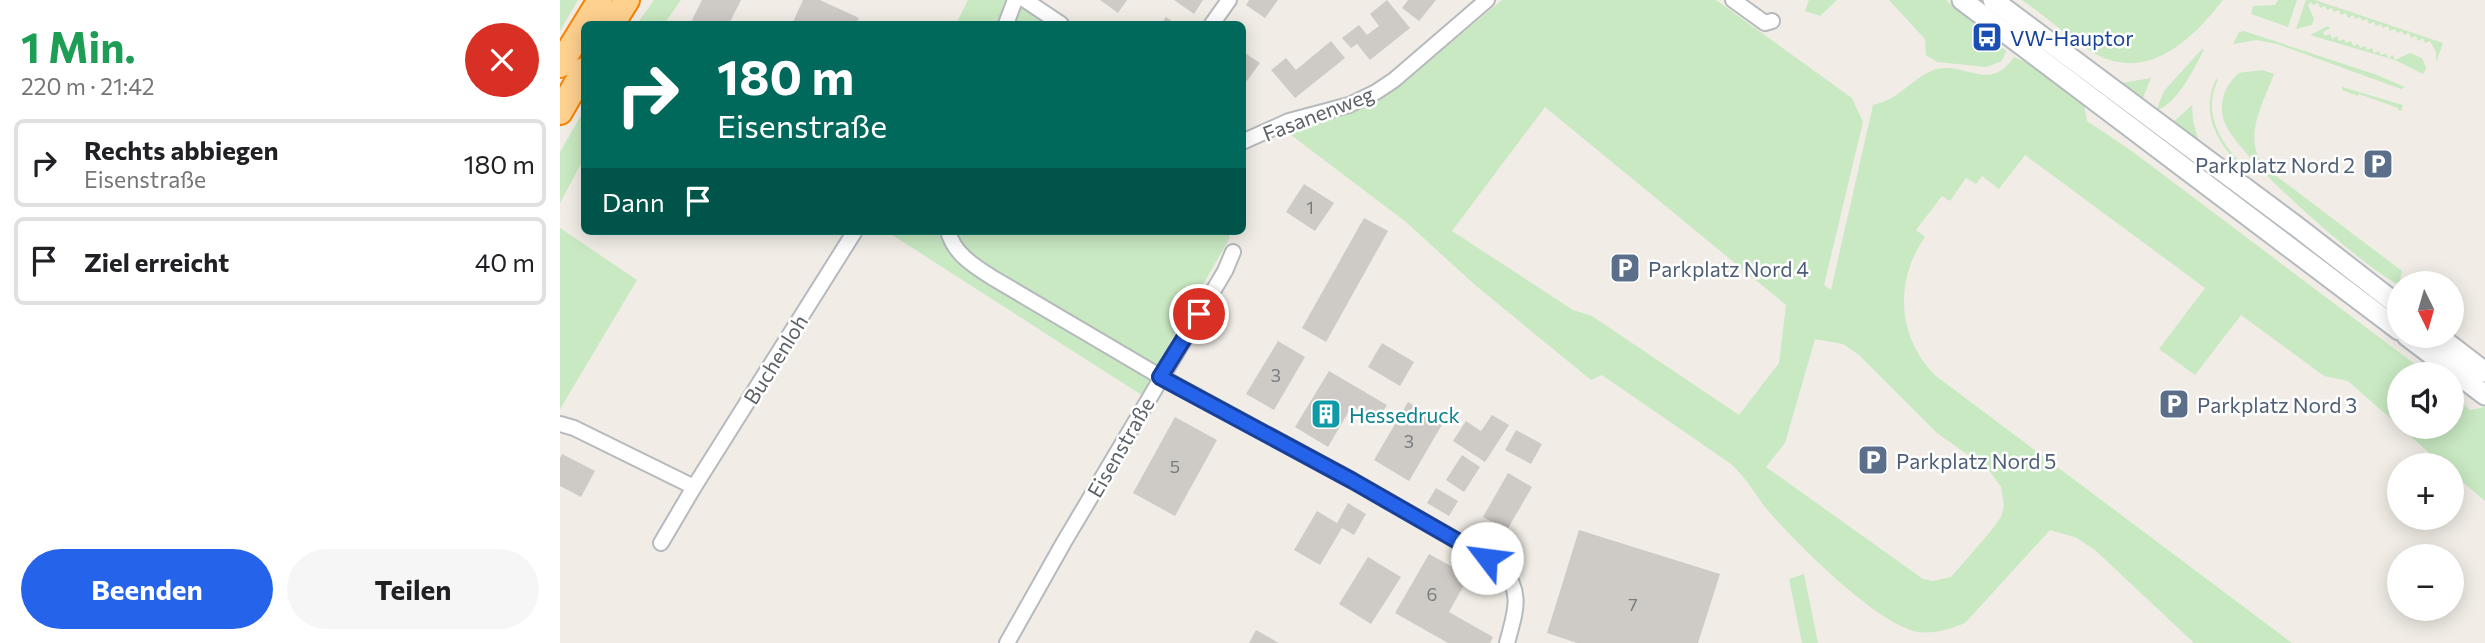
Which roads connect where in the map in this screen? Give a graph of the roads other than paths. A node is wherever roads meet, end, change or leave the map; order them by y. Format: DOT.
graph roads {
  1 [pos="600,0"];
  2 [pos="628,0"];
  3 [pos="1015,0"];
  4 [pos="1025,0"];
  5 [pos="1229,0"];
  6 [pos="1487,0"];
  7 [pos="1733,0"];
  8 [pos="1962,0"];
  9 [pos="1993,0"];
  10 [pos="587,21"];
  11 [pos="614,21"];
  12 [pos="1007,21"];
  13 [pos="1056,21"];
  14 [pos="1214,21"];
  15 [pos="1772,21"];
  16 [pos="581,31"];
  17 [pos="560,65"];
  18 [pos="581,76"];
  19 [pos="560,111"];
  20 [pos="1246,141"];
  21 [pos="852,235"];
  22 [pos="949,235"];
  23 [pos="1233,252"];
  24 [pos="2387,297"];
  25 [pos="2387,321"];
  26 [pos="2423,348"];
  27 [pos="2454,348"];
  28 [pos="2485,372"];
  29 [pos="1160,377"];
  30 [pos="2485,394"];
  31 [pos="560,424"];
  32 [pos="694,487"];
  33 [pos="661,543"];
  34 [pos="1007,643"];
  35 [pos="1507,643"];
  1 -- 10 [label="highway"];
  2 -- 11 [label="highway"];
  3 -- 12 [label="street"];
  4 -- 13 [label="street"];
  5 -- 14 [label="street"];
  6 -- 20 [label="street, Fasanenweg"];
  7 -- 15 [label="street"];
  8 -- 25 [label="main road"];
  9 -- 24 [label="main road"];
  16 -- 17 [label="highway"];
  18 -- 19 [label="highway"];
  21 -- 32 [label="street, Buchenloh"];
  22 -- 29 [label="street"];
  23 -- 29 [label="street, Eisenstraße"];
  26 -- 30 [label="main road"];
  27 -- 28 [label="main road"];
  29 -- 34 [label="street, Eisenstraße"];
  29 -- 35 [label="street"];
  31 -- 32 [label="street"];
  32 -- 33 [label="street, Buchenloh"];
}
